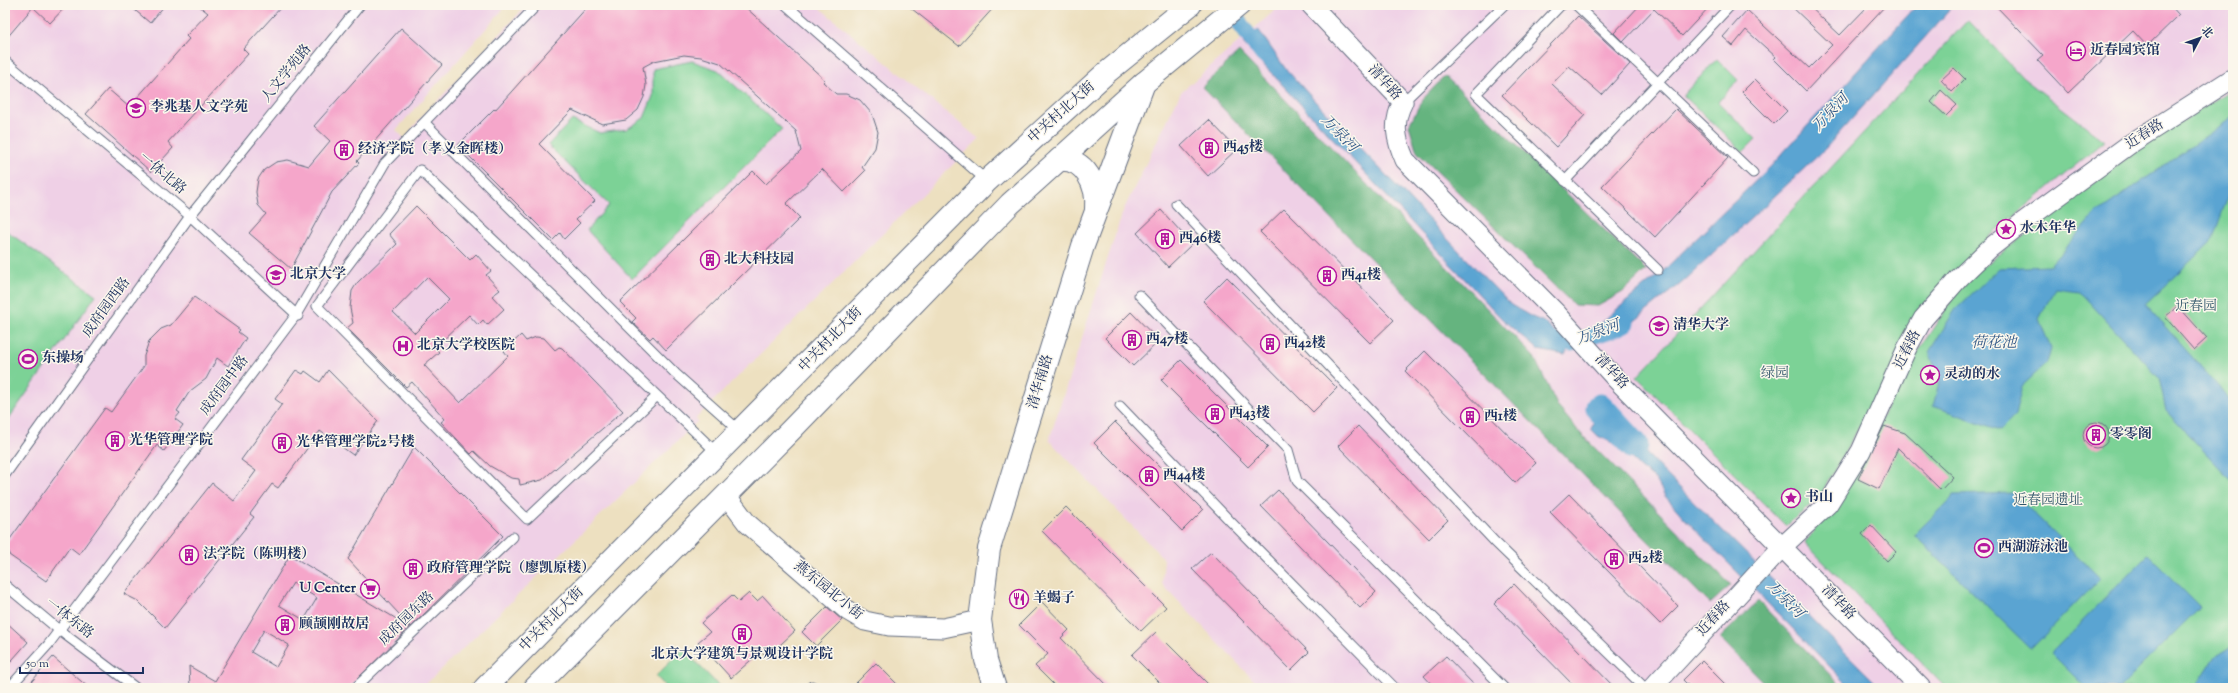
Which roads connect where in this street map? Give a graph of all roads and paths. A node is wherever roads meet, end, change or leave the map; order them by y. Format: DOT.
graph roads {
  1 [pos="360,5"];
  2 [pos="537,5"];
  3 [pos="786,5"];
  4 [pos="1190,5"];
  5 [pos="1239,5"];
  6 [pos="1311,5"];
  7 [pos="1504,5"];
  8 [pos="1561,5"];
  9 [pos="1576,5"];
  10 [pos="1731,5"];
  11 [pos="5,61"];
  12 [pos="2233,78"];
  13 [pos="1144,83"];
  14 [pos="1659,83"];
  15 [pos="1403,102"];
  16 [pos="425,123"];
  17 [pos="1058,160"];
  18 [pos="1753,173"];
  19 [pos="1565,181"];
  20 [pos="987,182"];
  21 [pos="1176,204"];
  22 [pos="1095,214"];
  23 [pos="190,216"];
  24 [pos="1658,270"];
  25 [pos="1139,294"];
  26 [pos="297,315"];
  27 [pos="657,396"];
  28 [pos="1120,406"];
  29 [pos="740,432"];
  30 [pos="718,454"];
  31 [pos="5,475"];
  32 [pos="726,495"];
  33 [pos="513,537"];
  34 [pos="1783,546"];
  35 [pos="5,585"];
  36 [pos="980,620"];
  37 [pos="59,630"];
  38 [pos="9,688"];
  39 [pos="136,688"];
  40 [pos="355,688"];
  41 [pos="485,688"];
  42 [pos="535,688"];
  43 [pos="810,688"];
  44 [pos="814,688"];
  45 [pos="995,688"];
  46 [pos="1395,688"];
  47 [pos="1504,688"];
  48 [pos="1645,688"];
  49 [pos="1652,688"];
  50 [pos="1921,688"];
  1 -- 23 [label="lane, 人文学苑路"];
  2 -- 16 [label="lane, 成府园中路"];
  3 -- 20 [label="lane"];
  4 -- 20 [label="main road, 中关村北大街"];
  5 -- 13 [label="main road"];
  6 -- 15 [label="street, 清华路"];
  7 -- 15 [label="lane"];
  8 -- 19 [label="lane"];
  9 -- 14 [label="lane"];
  10 -- 14 [label="lane"];
  11 -- 23 [label="lane, 一体北路"];
  12 -- 34 [label="street, 近春路"];
  13 -- 17 [label="main road"];
  13 -- 22 [label="main road, 清华南路"];
  14 -- 18 [label="lane"];
  14 -- 19 [label="lane"];
  15 -- 34 [label="street, 清华路"];
  16 -- 26 [label="lane, 成府园中路"];
  16 -- 29 [label="lane"];
  17 -- 22 [label="main road"];
  17 -- 32 [label="main road"];
  19 -- 24 [label="lane"];
  20 -- 29 [label="main road, 中关村北大街"];
  21 -- 48 [label="lane"];
  22 -- 36 [label="main road, 清华南路"];
  23 -- 26 [label="lane, 一体北路"];
  23 -- 31 [label="lane, 成府园西路"];
  25 -- 47 [label="lane"];
  26 -- 37 [label="lane, 成府园中路"];
  27 -- 27 [label="lane"];
  27 -- 30 [label="lane"];
  28 -- 46 [label="lane"];
  29 -- 30 [label="main road, 中关村北大街"];
  30 -- 41 [label="main road, 中关村北大街"];
  32 -- 36 [label="street, 燕东园北小街"];
  32 -- 42 [label="main road"];
  33 -- 40 [label="lane, 成府园东路"];
  34 -- 49 [label="street, 近春路"];
  34 -- 50 [label="street, 清华路"];
  35 -- 37 [label="lane, 一体东路"];
  36 -- 45 [label="main road, 清华南路"];
  37 -- 38 [label="lane, 成府园中路"];
  37 -- 39 [label="lane, 一体东路"];
  43 -- 44 [label="lane"];
}
